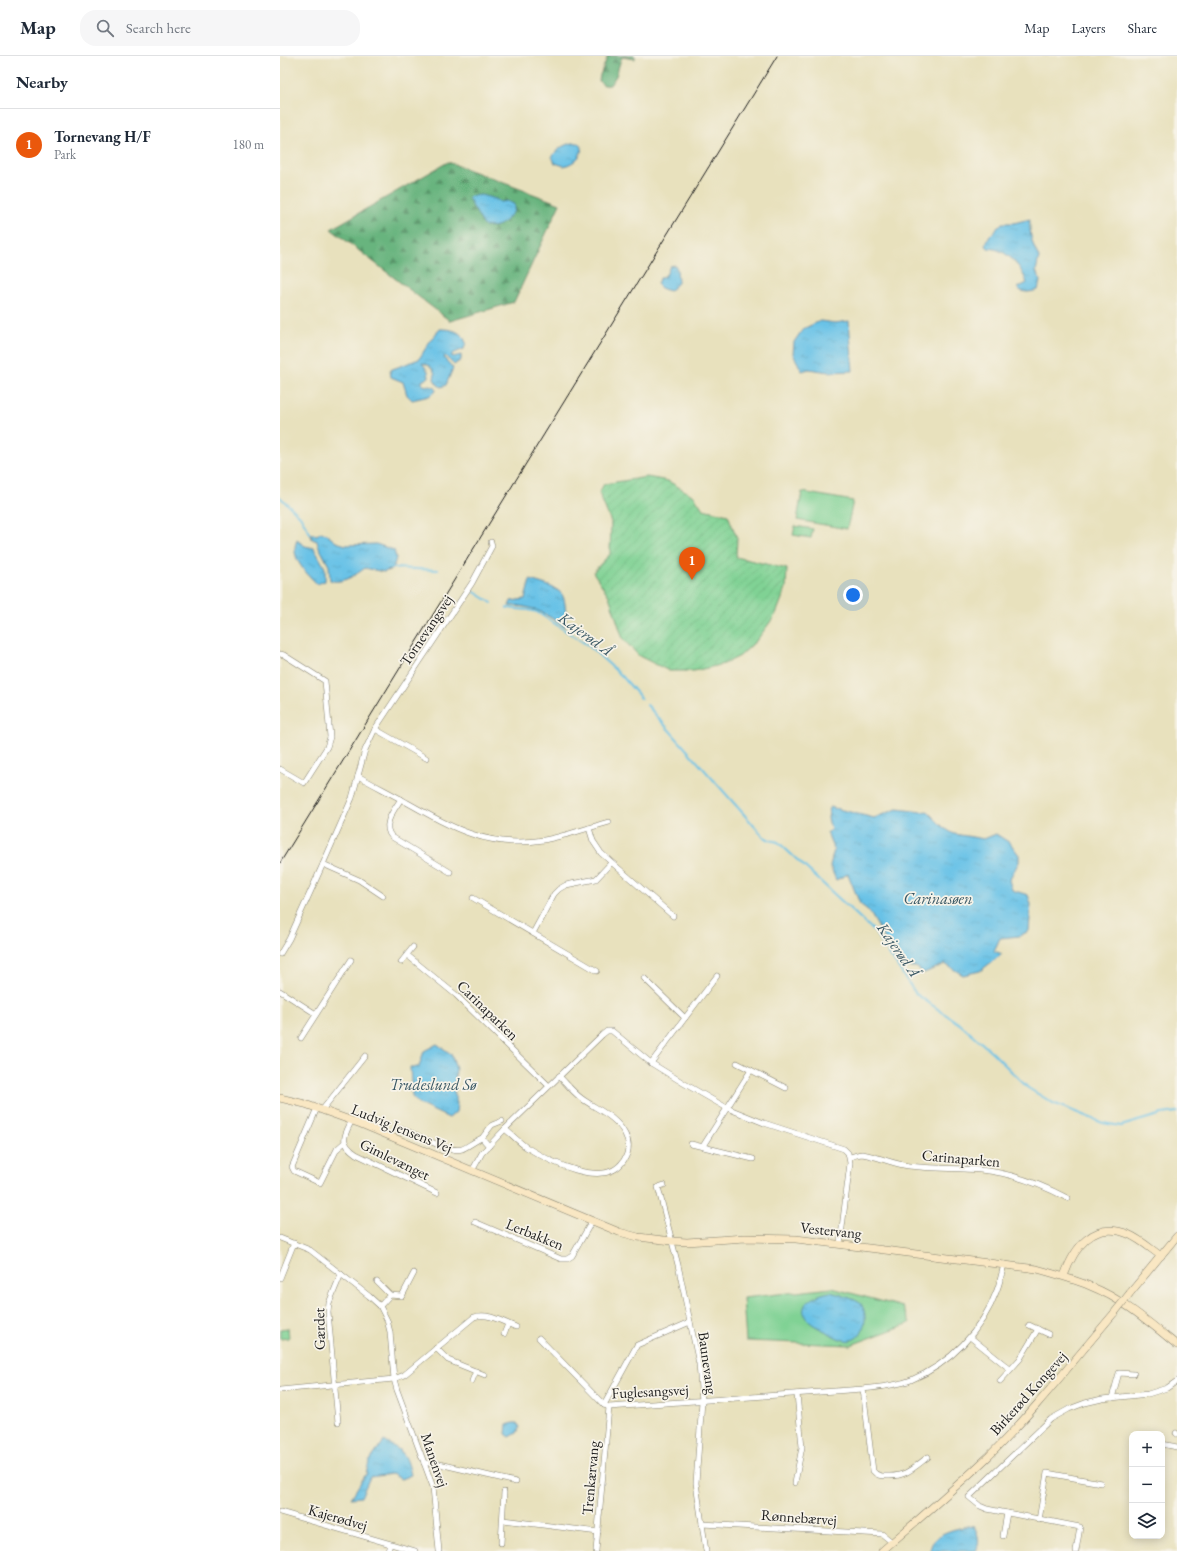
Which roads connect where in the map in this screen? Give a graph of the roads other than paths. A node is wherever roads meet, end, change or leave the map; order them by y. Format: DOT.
graph roads {
  1 [pos="491,542"];
  2 [pos="280,654"];
  3 [pos="375,729"];
  4 [pos="426,758"];
  5 [pos="280,769"];
  6 [pos="358,776"];
  7 [pos="401,799"];
  8 [pos="609,822"];
  9 [pos="589,828"];
  10 [pos="611,863"];
  11 [pos="323,864"];
  12 [pos="450,872"];
  13 [pos="383,896"];
  14 [pos="473,898"];
  15 [pos="673,916"];
  16 [pos="533,933"];
  17 [pos="413,947"];
  18 [pos="280,954"];
  19 [pos="407,955"];
  20 [pos="351,960"];
  21 [pos="401,962"];
  22 [pos="597,971"];
  23 [pos="717,976"];
  24 [pos="644,978"];
  25 [pos="280,991"];
  26 [pos="316,1014"];
  27 [pos="685,1018"];
  28 [pos="301,1038"];
  29 [pos="365,1056"];
  30 [pos="651,1063"];
  31 [pos="737,1063"];
  32 [pos="752,1070"];
  33 [pos="559,1076"];
  34 [pos="549,1086"];
  35 [pos="786,1088"];
  36 [pos="280,1098"];
  37 [pos="727,1108"];
  38 [pos="320,1109"];
  39 [pos="352,1120"];
  40 [pos="502,1121"];
  41 [pos="402,1129"];
  42 [pos="505,1129"];
  43 [pos="482,1138"];
  44 [pos="345,1142"];
  45 [pos="692,1144"];
  46 [pos="489,1146"];
  47 [pos="703,1146"];
  48 [pos="850,1157"];
  49 [pos="753,1159"];
  50 [pos="472,1171"];
  51 [pos="664,1185"];
  52 [pos="437,1193"];
  53 [pos="1067,1198"];
  54 [pos="475,1222"];
  55 [pos="592,1222"];
  56 [pos="1177,1236"];
  57 [pos="280,1238"];
  58 [pos="672,1241"];
  59 [pos="294,1243"];
  60 [pos="840,1244"];
  61 [pos="1161,1256"];
  62 [pos="1004,1264"];
  63 [pos="414,1273"];
  64 [pos="341,1274"];
  65 [pos="1064,1276"];
  66 [pos="280,1278"];
  67 [pos="377,1282"];
  68 [pos="390,1295"];
  69 [pos="380,1306"];
  70 [pos="690,1322"];
  71 [pos="508,1324"];
  72 [pos="1029,1325"];
  73 [pos="516,1327"];
  74 [pos="1038,1329"];
  75 [pos="504,1334"];
  76 [pos="1048,1334"];
  77 [pos="970,1337"];
  78 [pos="539,1338"];
  79 [pos="1177,1345"];
  80 [pos="436,1348"];
  81 [pos="1010,1369"];
  82 [pos="476,1371"];
  83 [pos="1134,1374"];
  84 [pos="485,1375"];
  85 [pos="394,1379"];
  86 [pos="472,1381"];
  87 [pos="1000,1381"];
  88 [pos="1177,1382"];
  89 [pos="334,1385"];
  90 [pos="863,1389"];
  91 [pos="280,1390"];
  92 [pos="797,1394"];
  93 [pos="1112,1398"];
  94 [pos="702,1401"];
  95 [pos="606,1406"];
  96 [pos="338,1422"];
  97 [pos="1165,1445"];
  98 [pos="1177,1447"];
  99 [pos="928,1457"];
  100 [pos="424,1463"];
  101 [pos="516,1482"];
  102 [pos="795,1483"];
  103 [pos="1101,1483"];
  104 [pos="504,1492"];
  105 [pos="280,1512"];
  106 [pos="1007,1513"];
  107 [pos="503,1520"];
  108 [pos="1039,1520"];
  109 [pos="702,1524"];
  110 [pos="598,1532"];
  111 [pos="1003,1536"];
  112 [pos="892,1542"];
  113 [pos="502,1543"];
  114 [pos="390,1544"];
  115 [pos="388,1551"];
  116 [pos="415,1551"];
  117 [pos="439,1551"];
  118 [pos="596,1551"];
  119 [pos="706,1551"];
  120 [pos="882,1551"];
  121 [pos="1076,1551"];
  1 -- 3 [label="street, Tornevangsvej"];
  2 -- 5 [label="street"];
  3 -- 4 [label="street"];
  3 -- 6 [label="street, Tornevangsvej"];
  6 -- 7 [label="street"];
  6 -- 11 [label="street, Tornevangsvej"];
  7 -- 9 [label="street"];
  7 -- 12 [label="street"];
  8 -- 9 [label="street"];
  9 -- 10 [label="street"];
  10 -- 15 [label="street"];
  10 -- 16 [label="street"];
  11 -- 13 [label="street"];
  11 -- 18 [label="street, Tornevangsvej"];
  14 -- 16 [label="street"];
  16 -- 22 [label="street"];
  17 -- 19 [label="street"];
  19 -- 21 [label="street"];
  19 -- 34 [label="street, Carinaparken"];
  20 -- 26 [label="street"];
  23 -- 27 [label="street"];
  24 -- 27 [label="street"];
  25 -- 26 [label="street"];
  26 -- 28 [label="street"];
  27 -- 30 [label="street"];
  29 -- 38 [label="street, Ludvig Jensens Vej"];
  30 -- 33 [label="street"];
  30 -- 37 [label="street"];
  31 -- 32 [label="street"];
  32 -- 35 [label="street"];
  32 -- 37 [label="street"];
  33 -- 34 [label="street"];
  33 -- 42 [label="street"];
  34 -- 42 [label="street"];
  36 -- 38 [label="street, Ludvig Jensens Vej"];
  37 -- 47 [label="street"];
  37 -- 48 [label="street"];
  38 -- 39 [label="street, Ludvig Jensens Vej"];
  38 -- 44 [label="street, Ludvig Jensens Vej"];
  39 -- 44 [label="street, Gimlevænget"];
  39 -- 50 [label="street, Ludvig Jensens Vej"];
  40 -- 43 [label="street"];
  41 -- 43 [label="street"];
  42 -- 46 [label="street"];
  43 -- 46 [label="street"];
  44 -- 52 [label="street, Gimlevænget"];
  45 -- 47 [label="street"];
  46 -- 50 [label="street"];
  47 -- 49 [label="street"];
  48 -- 53 [label="street, Carinaparken"];
  48 -- 60 [label="street"];
  50 -- 55 [label="street, Vestervang"];
  51 -- 58 [label="street, Baunevang"];
  54 -- 55 [label="street, Lerbakken"];
  55 -- 58 [label="street, Vestervang"];
  56 -- 61 [label="street, Birkerød Kongevej"];
  57 -- 59 [label="street"];
  58 -- 60 [label="street, Vestervang"];
  58 -- 70 [label="street, Baunevang"];
  59 -- 64 [label="street"];
  59 -- 66 [label="street"];
  60 -- 62 [label="street, Vestervang"];
  61 -- 65 [label="street"];
  61 -- 112 [label="street, Birkerød Kongevej, bridge"];
  62 -- 65 [label="street, Vestervang"];
  62 -- 77 [label="street, Fuglesangsvej"];
  63 -- 68 [label="street"];
  64 -- 69 [label="street"];
  64 -- 89 [label="street, Gærdet"];
  65 -- 79 [label="street, Vestervang"];
  67 -- 68 [label="street"];
  68 -- 69 [label="street"];
  69 -- 85 [label="street, Manenvej"];
  70 -- 94 [label="street, Baunevang"];
  70 -- 95 [label="street"];
  71 -- 73 [label="street"];
  71 -- 75 [label="street"];
  71 -- 80 [label="street"];
  72 -- 74 [label="street"];
  74 -- 76 [label="street"];
  74 -- 81 [label="street"];
  77 -- 81 [label="street"];
  77 -- 90 [label="street, Fuglesangsvej"];
  78 -- 95 [label="street, Fuglesangsvej"];
  80 -- 82 [label="street"];
  80 -- 85 [label="street"];
  81 -- 87 [label="street"];
  82 -- 84 [label="street"];
  82 -- 86 [label="street"];
  83 -- 93 [label="street"];
  85 -- 89 [label="street"];
  85 -- 100 [label="street, Manenvej"];
  88 -- 93 [label="street"];
  89 -- 91 [label="street"];
  89 -- 96 [label="street, Gærdet"];
  90 -- 92 [label="street, Fuglesangsvej"];
  90 -- 99 [label="street"];
  92 -- 94 [label="street, Fuglesangsvej"];
  92 -- 102 [label="street"];
  93 -- 106 [label="street"];
  94 -- 95 [label="street, Fuglesangsvej"];
  94 -- 109 [label="street, Baunevang"];
  95 -- 110 [label="street, Trenkærvang"];
  97 -- 98 [label="street"];
  100 -- 101 [label="street"];
  100 -- 117 [label="street, Manenvej"];
  103 -- 108 [label="street"];
  104 -- 107 [label="street"];
  105 -- 114 [label="street, Kajerødvej"];
  106 -- 108 [label="street"];
  106 -- 111 [label="street"];
  107 -- 110 [label="street"];
  107 -- 113 [label="street"];
  108 -- 121 [label="street"];
  109 -- 112 [label="street, Rønnebærvej"];
  109 -- 119 [label="street, Baunevang"];
  110 -- 118 [label="street, Trenkærvang"];
  112 -- 120 [label="street, Birkerød Kongevej"];
  114 -- 115 [label="street"];
  114 -- 116 [label="street, Kajerødvej"];
}
